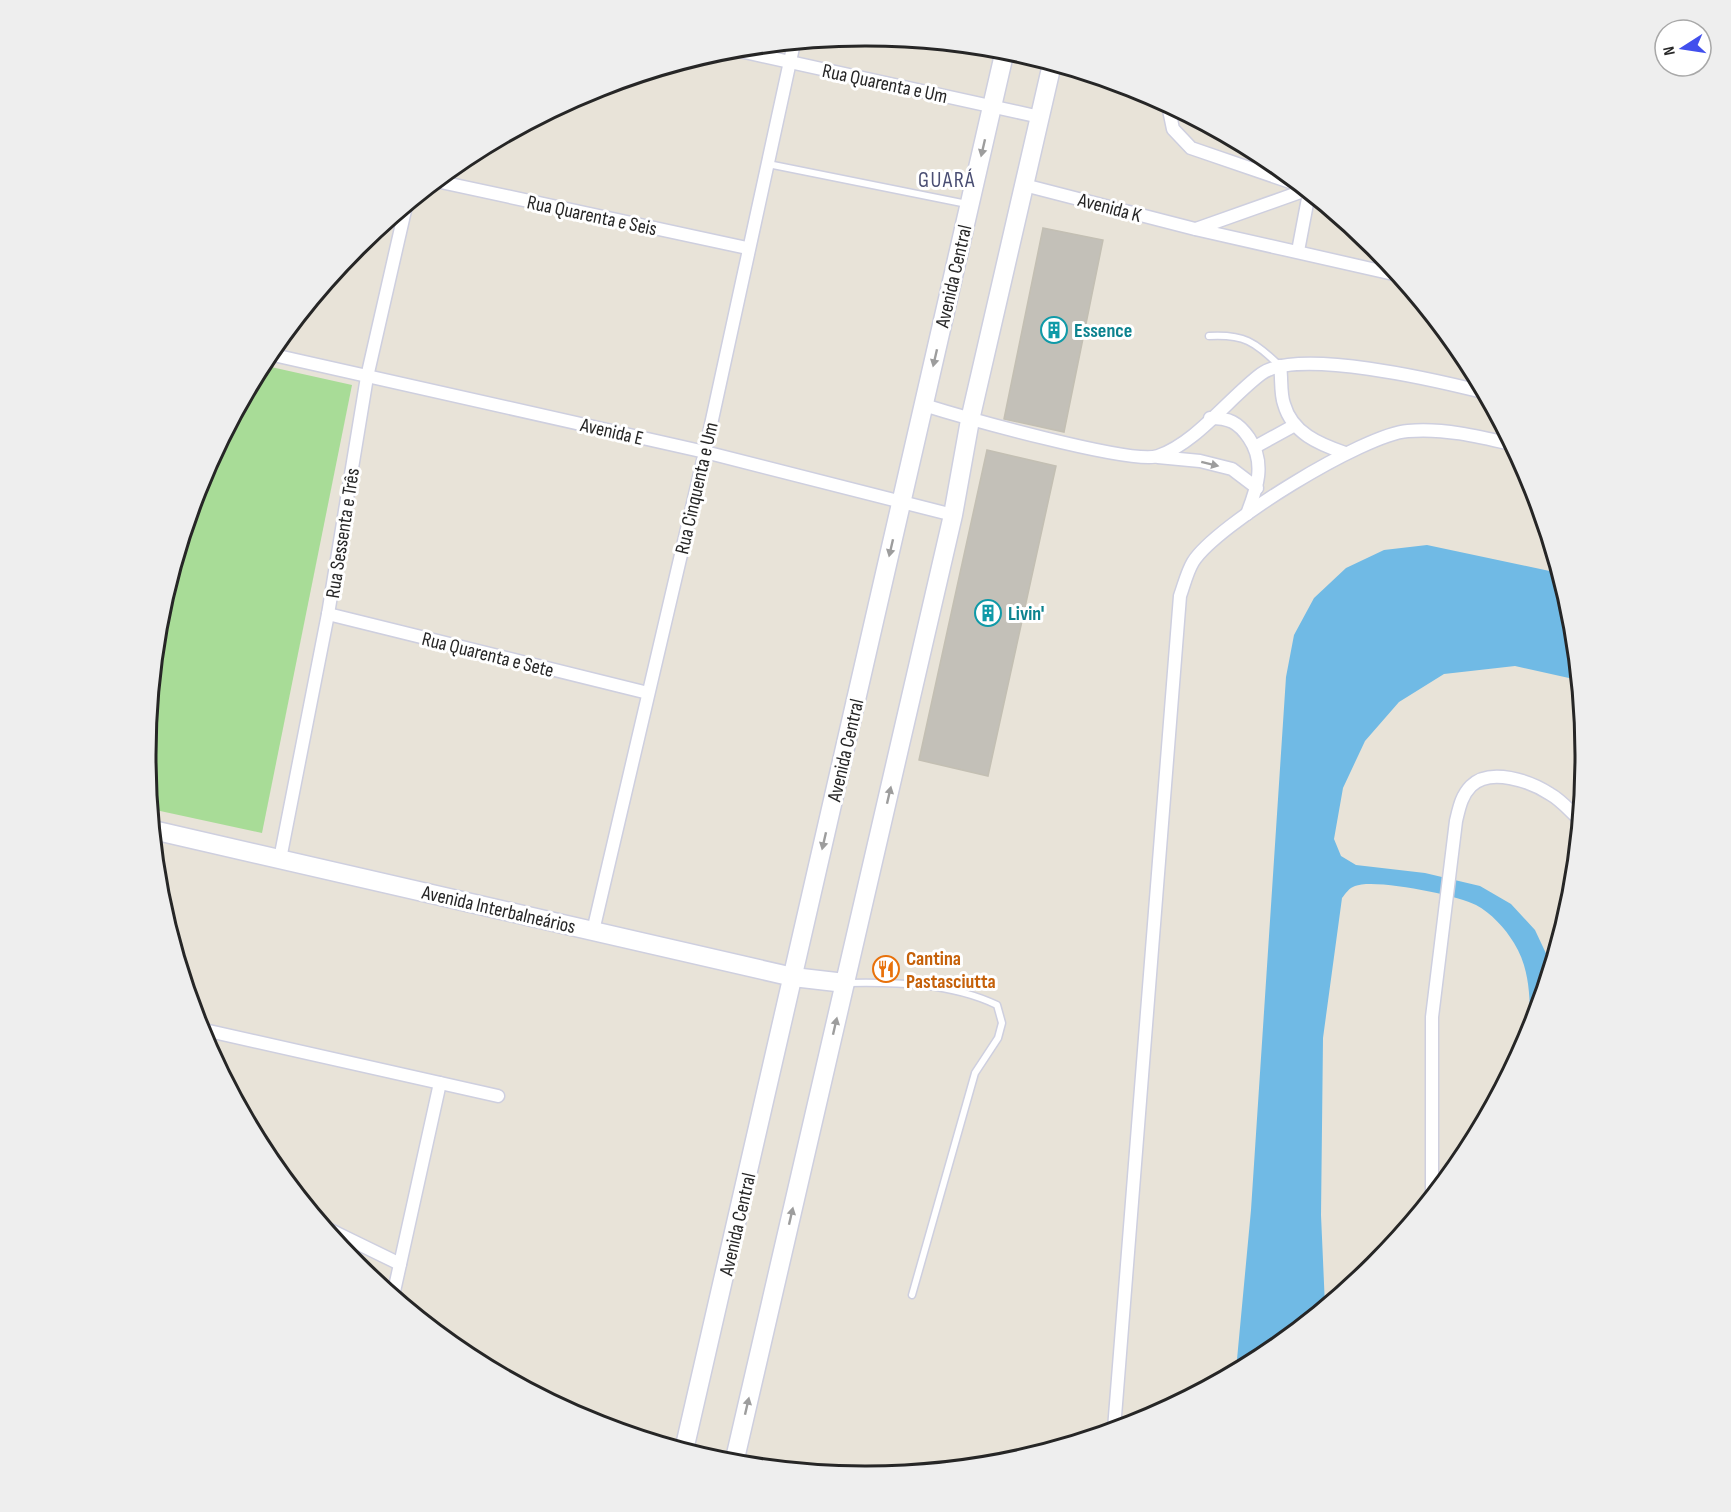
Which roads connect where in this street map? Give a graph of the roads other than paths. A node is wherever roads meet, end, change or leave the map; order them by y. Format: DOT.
graph roads {
  1 [pos="792,51"];
  2 [pos="759,55"];
  3 [pos="1003,60"];
  4 [pos="789,62"];
  5 [pos="1050,71"];
  6 [pos="993,106"];
  7 [pos="1170,116"];
  8 [pos="1040,117"];
  9 [pos="768,164"];
  10 [pos="1275,177"];
  11 [pos="447,183"];
  12 [pos="1024,185"];
  13 [pos="1297,193"];
  14 [pos="1307,202"];
  15 [pos="970,205"];
  16 [pos="403,219"];
  17 [pos="1195,230"];
  18 [pos="747,248"];
  19 [pos="1298,251"];
  20 [pos="1383,272"];
  21 [pos="1209,336"];
  22 [pos="280,357"];
  23 [pos="1280,366"];
  24 [pos="367,376"];
  25 [pos="1473,389"];
  26 [pos="924,405"];
  27 [pos="1210,418"];
  28 [pos="970,420"];
  29 [pos="1295,425"];
  30 [pos="1502,442"];
  31 [pos="1255,447"];
  32 [pos="705,452"];
  33 [pos="1345,453"];
  34 [pos="1156,457"];
  35 [pos="1257,488"];
  36 [pos="902,501"];
  37 [pos="1247,514"];
  38 [pos="953,515"];
  39 [pos="328,614"];
  40 [pos="648,693"];
  41 [pos="1572,813"];
  42 [pos="161,832"];
  43 [pos="280,859"];
  44 [pos="593,931"];
  45 [pos="793,977"];
  46 [pos="845,983"];
  47 [pos="212,1032"];
  48 [pos="440,1083"];
  49 [pos="498,1096"];
  50 [pos="1432,1182"];
  51 [pos="344,1237"];
  52 [pos="400,1264"];
  53 [pos="395,1286"];
  54 [pos="912,1295"];
  55 [pos="1115,1420"];
  56 [pos="686,1442"];
  57 [pos="736,1453"];
  1 -- 4 [label="street, Rua Cinquenta e Um"];
  2 -- 4 [label="street, Rua Quarenta e Um"];
  3 -- 6 [label="main road, Avenida Central"];
  4 -- 6 [label="street, Rua Quarenta e Um"];
  4 -- 9 [label="street, Rua Cinquenta e Um"];
  5 -- 8 [label="main road"];
  6 -- 8 [label="street, Rua Quarenta e Um"];
  6 -- 15 [label="main road, Avenida Central, one-way"];
  7 -- 10 [label="street"];
  8 -- 12 [label="main road"];
  9 -- 15 [label="lane"];
  9 -- 18 [label="street, Rua Cinquenta e Um"];
  11 -- 18 [label="street, Rua Quarenta e Seis"];
  12 -- 17 [label="street, Avenida K"];
  12 -- 28 [label="main road"];
  13 -- 17 [label="street"];
  14 -- 19 [label="street"];
  15 -- 26 [label="main road, Avenida Central, one-way"];
  16 -- 24 [label="street, Rua Sessenta e Três"];
  17 -- 19 [label="street, Avenida K"];
  18 -- 32 [label="street, Rua Cinquenta e Um"];
  19 -- 20 [label="street, Avenida K"];
  21 -- 23 [label="lane"];
  22 -- 24 [label="street, Avenida E"];
  23 -- 25 [label="street"];
  23 -- 27 [label="street"];
  23 -- 29 [label="street"];
  24 -- 32 [label="street, Avenida E"];
  24 -- 39 [label="street, Rua Sessenta e Três"];
  26 -- 28 [label="street"];
  26 -- 36 [label="main road, Avenida Central"];
  27 -- 31 [label="street"];
  27 -- 34 [label="street"];
  28 -- 34 [label="street"];
  28 -- 38 [label="main road"];
  29 -- 31 [label="street"];
  29 -- 33 [label="street"];
  30 -- 33 [label="street"];
  31 -- 35 [label="street"];
  32 -- 36 [label="street, Avenida E"];
  32 -- 40 [label="street, Rua Cinquenta e Um"];
  33 -- 37 [label="street"];
  34 -- 35 [label="street, one-way"];
  35 -- 37 [label="street"];
  36 -- 38 [label="street, Avenida E"];
  36 -- 45 [label="main road, Avenida Central, one-way"];
  37 -- 55 [label="street"];
  46 -- 38 [label="main road, one-way"];
  39 -- 40 [label="street, Rua Quarenta e Sete"];
  39 -- 43 [label="street, Rua Sessenta e Três"];
  40 -- 44 [label="street, Rua Cinquenta e Um"];
  41 -- 50 [label="street"];
  42 -- 43 [label="main road, Avenida Interbalneários"];
  43 -- 44 [label="main road, Avenida Interbalneários"];
  44 -- 45 [label="main road, Avenida Interbalneários"];
  45 -- 46 [label="main road, Avenida Interbalneários"];
  45 -- 56 [label="main road, Avenida Central"];
  46 -- 54 [label="lane"];
  57 -- 46 [label="main road, one-way"];
  47 -- 48 [label="street"];
  48 -- 49 [label="street"];
  48 -- 52 [label="street"];
  51 -- 52 [label="street"];
  52 -- 53 [label="street"];
}
